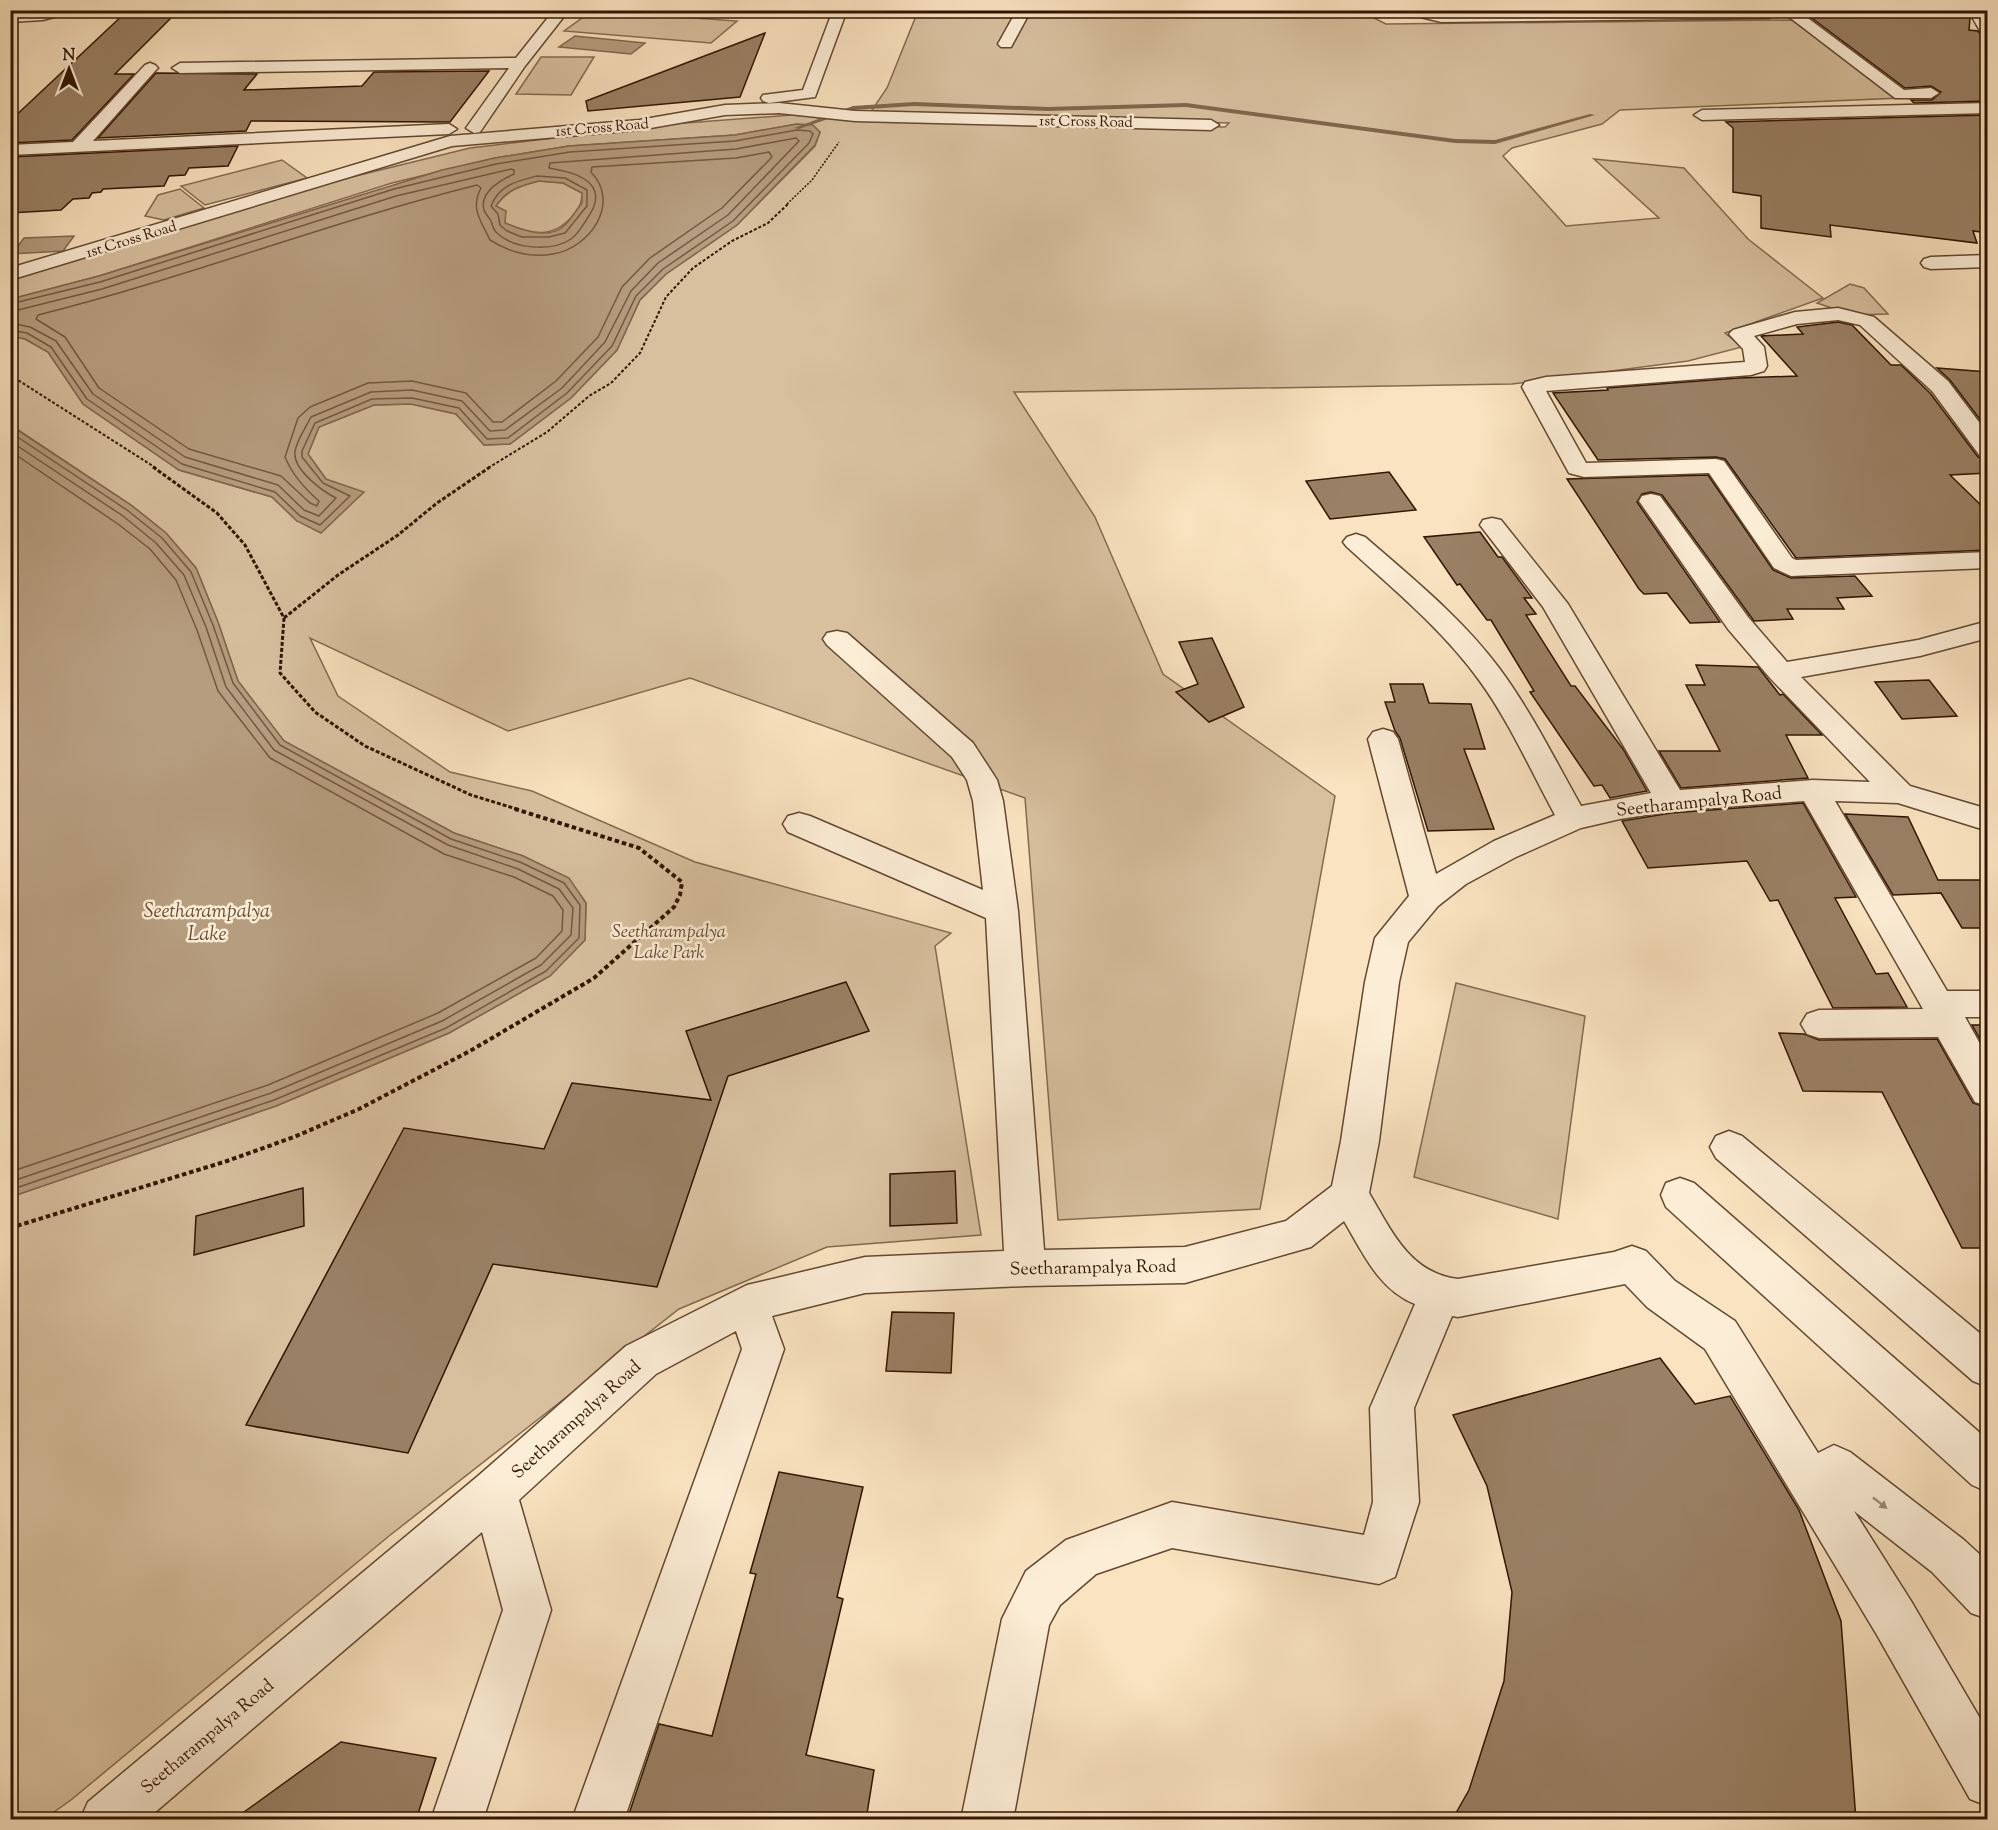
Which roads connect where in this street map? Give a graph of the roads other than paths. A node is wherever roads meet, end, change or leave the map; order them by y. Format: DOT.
graph roads {
  1 [pos="64,10"];
  2 [pos="562,10"];
  3 [pos="840,10"];
  4 [pos="1024,10"];
  5 [pos="1409,10"];
  6 [pos="1787,10"];
  7 [pos="1767,12"];
  8 [pos="10,18"];
  9 [pos="1006,44"];
  10 [pos="520,63"];
  11 [pos="150,68"];
  12 [pos="180,68"];
  13 [pos="1944,93"];
  14 [pos="1988,108"];
  15 [pos="1909,110"];
  16 [pos="1702,115"];
  17 [pos="1211,124"];
  18 [pos="474,128"];
  19 [pos="79,146"];
  20 [pos="10,150"];
  21 [pos="1988,261"];
  22 [pos="1931,263"];
  23 [pos="10,274"];
  24 [pos="1988,452"];
  25 [pos="1651,501"];
  26 [pos="1492,525"];
  27 [pos="1356,542"];
  28 [pos="1988,560"];
  29 [pos="1988,629"];
  30 [pos="837,639"];
  31 [pos="1780,672"];
  32 [pos="1383,739"];
  33 [pos="1813,790"];
  34 [pos="1899,793"];
  35 [pos="1671,801"];
  36 [pos="1573,819"];
  37 [pos="1983,823"];
  38 [pos="799,824"];
  39 [pos="1426,898"];
  40 [pos="1002,911"];
  41 [pos="1988,1004"];
  42 [pos="1944,1014"];
  43 [pos="1819,1024"];
  44 [pos="1988,1091"];
  45 [pos="1729,1147"];
  46 [pos="1349,1195"];
  47 [pos="1680,1195"];
  48 [pos="1025,1268"];
  49 [pos="1440,1295"];
  50 [pos="747,1304"];
  51 [pos="1988,1367"];
  52 [pos="1834,1467"];
  53 [pos="1988,1470"];
  54 [pos="494,1492"];
  55 [pos="1988,1596"];
  56 [pos="1982,1764"];
  57 [pos="106,1820"];
  58 [pos="457,1820"];
  59 [pos="598,1820"];
  60 [pos="987,1820"];
  1 -- 8 [label="street"];
  2 -- 10 [label="street"];
  3 -- 18 [label="street"];
  4 -- 9 [label="street"];
  5 -- 7 [label="street"];
  6 -- 13 [label="street"];
  7 -- 15 [label="street"];
  10 -- 12 [label="street"];
  10 -- 18 [label="street"];
  11 -- 19 [label="street"];
  14 -- 15 [label="street"];
  15 -- 16 [label="street"];
  17 -- 23 [label="street, 1st Cross Road"];
  18 -- 19 [label="street"];
  19 -- 20 [label="street"];
  21 -- 22 [label="street"];
  24 -- 28 [label="street"];
  25 -- 31 [label="street"];
  26 -- 35 [label="street"];
  27 -- 36 [label="street"];
  29 -- 31 [label="street"];
  30 -- 40 [label="street"];
  31 -- 34 [label="street"];
  32 -- 39 [label="street"];
  33 -- 34 [label="street, Seetharampalya Road"];
  33 -- 35 [label="street, Seetharampalya Road"];
  33 -- 42 [label="street"];
  34 -- 37 [label="street, Seetharampalya Road"];
  35 -- 36 [label="street, Seetharampalya Road"];
  36 -- 39 [label="street, Seetharampalya Road"];
  38 -- 40 [label="street"];
  39 -- 46 [label="street, Seetharampalya Road"];
  40 -- 48 [label="street"];
  41 -- 42 [label="street"];
  42 -- 43 [label="street"];
  42 -- 44 [label="street"];
  45 -- 51 [label="street"];
  46 -- 48 [label="street, Seetharampalya Road"];
  46 -- 49 [label="street"];
  47 -- 53 [label="street"];
  48 -- 50 [label="street, Seetharampalya Road"];
  49 -- 56 [label="street"];
  49 -- 60 [label="street"];
  50 -- 54 [label="street, Seetharampalya Road"];
  50 -- 59 [label="street"];
  52 -- 55 [label="street, one-way"];
  54 -- 57 [label="street, Seetharampalya Road"];
  54 -- 58 [label="street"];
}
